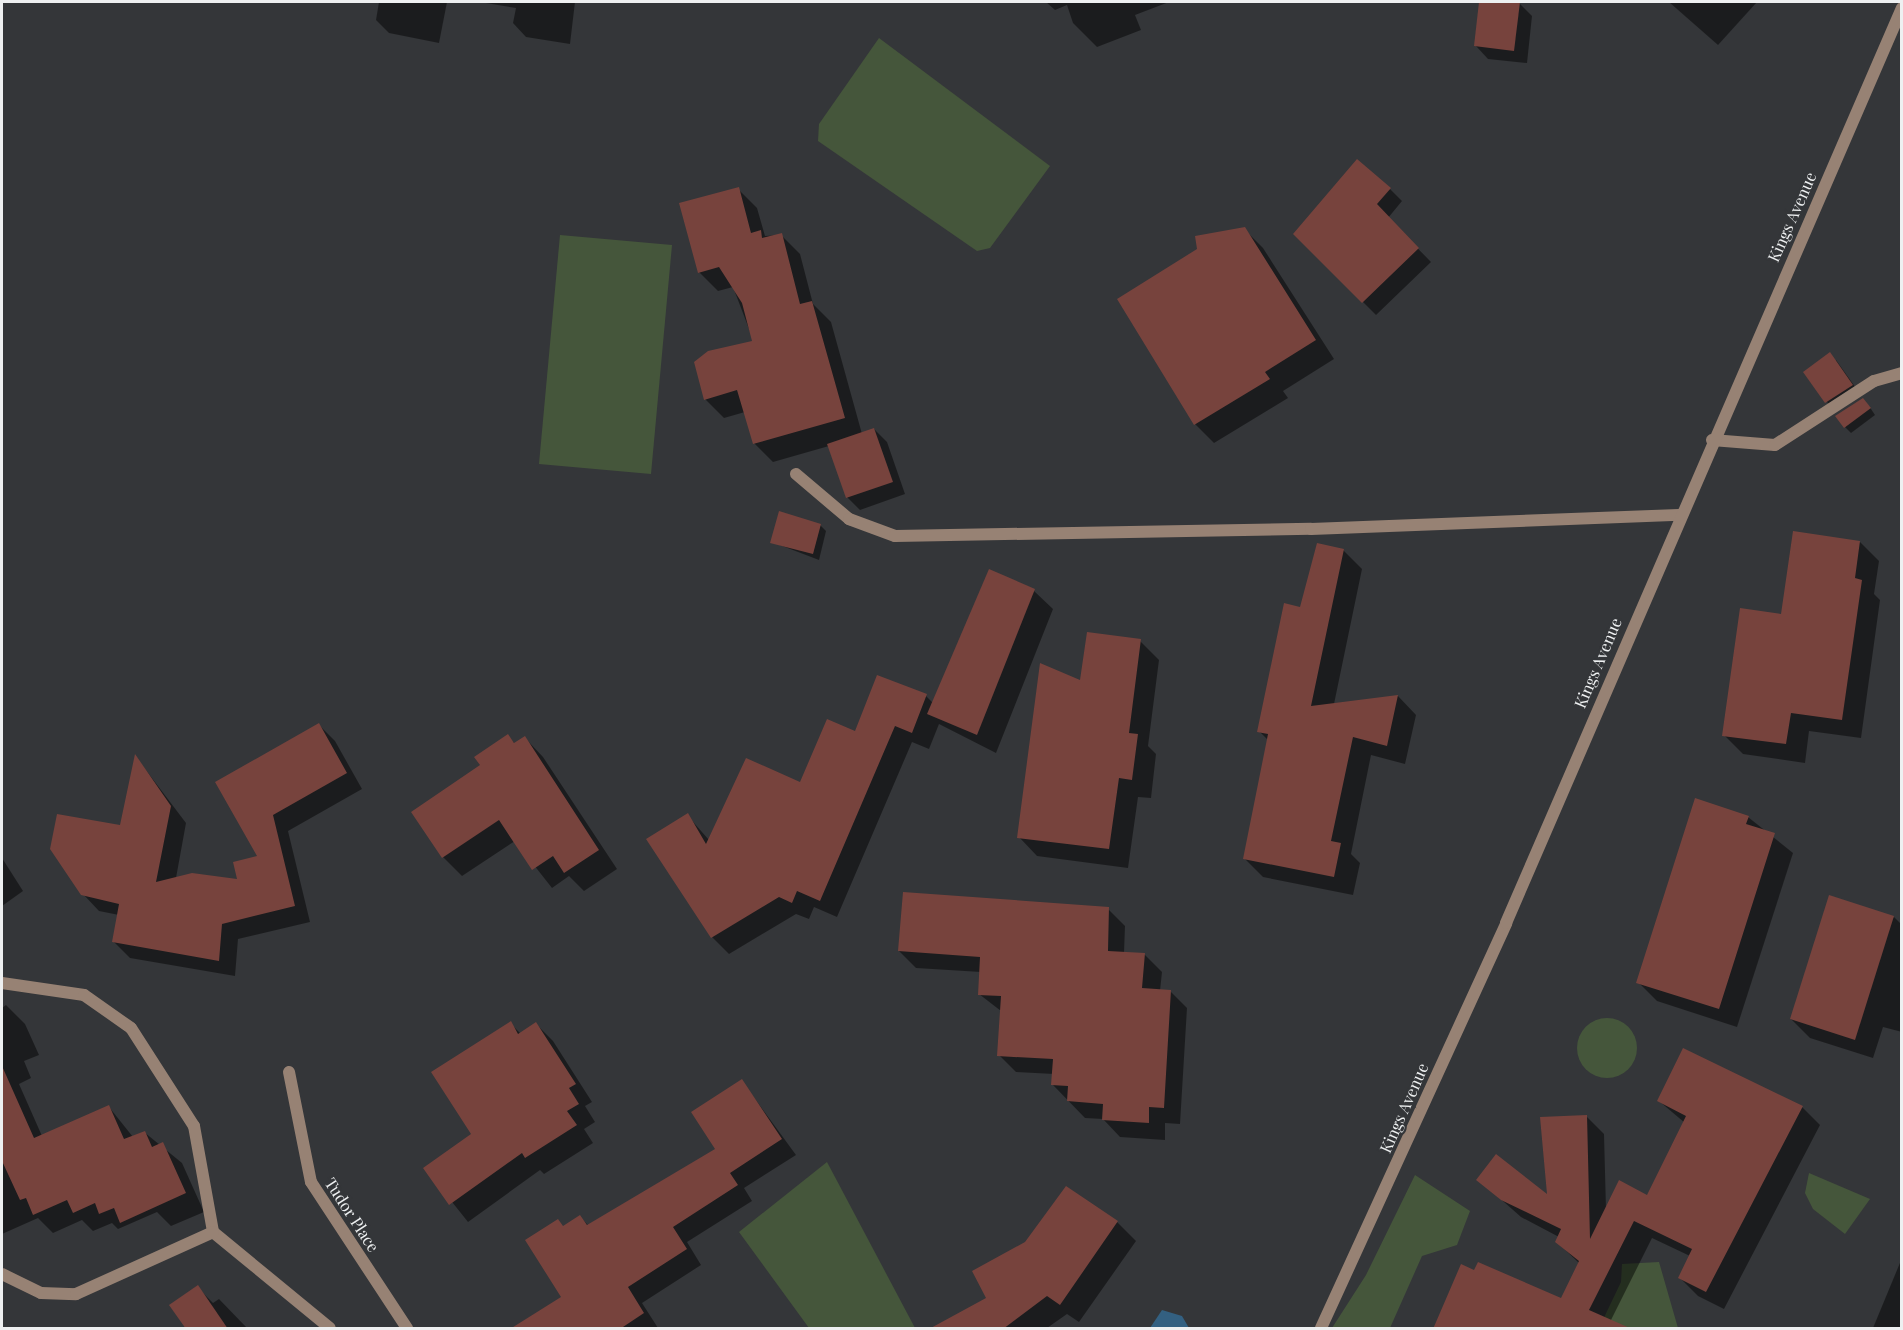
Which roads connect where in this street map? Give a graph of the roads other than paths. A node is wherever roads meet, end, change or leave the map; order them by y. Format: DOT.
graph roads {
  1 [pos="1902,8"];
  2 [pos="1902,374"];
  3 [pos="1712,440"];
  4 [pos="796,474"];
  5 [pos="1679,514"];
  6 [pos="2,983"];
  7 [pos="289,1072"];
  8 [pos="213,1232"];
  9 [pos="2,1274"];
  10 [pos="330,1329"];
  11 [pos="407,1329"];
  12 [pos="1321,1329"];
  1 -- 3 [label="street, Kings Avenue"];
  2 -- 3 [label="street"];
  3 -- 5 [label="street, Kings Avenue"];
  4 -- 5 [label="street"];
  5 -- 12 [label="street, Kings Avenue"];
  6 -- 8 [label="street"];
  7 -- 11 [label="street, Tudor Place"];
  8 -- 9 [label="street"];
  8 -- 10 [label="street"];
}
